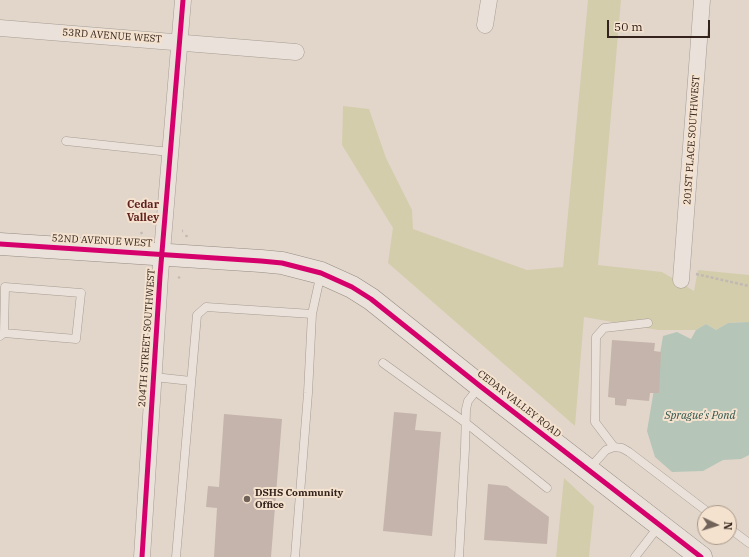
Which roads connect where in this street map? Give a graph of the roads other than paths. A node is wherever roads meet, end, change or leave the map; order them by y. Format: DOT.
graph roads {
  1 [pos="183,0"];
  2 [pos="489,0"];
  3 [pos="702,0"];
  4 [pos="484,25"];
  5 [pos="0,28"];
  6 [pos="179,42"];
  7 [pos="296,52"];
  8 [pos="66,142"];
  9 [pos="170,152"];
  10 [pos="0,244"];
  11 [pos="162,254"];
  12 [pos="321,273"];
  13 [pos="681,275"];
  14 [pos="312,314"];
  15 [pos="648,324"];
  16 [pos="2,335"];
  17 [pos="383,363"];
  18 [pos="154,377"];
  19 [pos="191,381"];
  20 [pos="480,386"];
  21 [pos="466,423"];
  22 [pos="614,447"];
  23 [pos="588,470"];
  24 [pos="547,488"];
  25 [pos="699,505"];
  26 [pos="660,525"];
  27 [pos="737,534"];
  28 [pos="749,543"];
  29 [pos="142,557"];
  30 [pos="176,557"];
  31 [pos="295,557"];
  32 [pos="458,557"];
  33 [pos="635,557"];
  34 [pos="701,557"];
  1 -- 6 [label="street, 204TH STREET SOUTHWEST"];
  2 -- 4 [label="street"];
  3 -- 13 [label="street, 201ST PLACE SOUTHWEST"];
  5 -- 6 [label="street, 53RD AVENUE WEST"];
  6 -- 7 [label="street, 53RD AVENUE WEST"];
  6 -- 9 [label="street, 204TH STREET SOUTHWEST"];
  8 -- 9 [label="lane"];
  9 -- 11 [label="street, 204TH STREET SOUTHWEST"];
  10 -- 11 [label="street, 52ND AVENUE WEST"];
  11 -- 12 [label="street, 52ND AVENUE WEST"];
  11 -- 18 [label="street, 204TH STREET SOUTHWEST"];
  12 -- 14 [label="lane"];
  12 -- 20 [label="street, CEDAR VALLEY ROAD"];
  14 -- 19 [label="lane"];
  14 -- 31 [label="lane"];
  15 -- 22 [label="lane"];
  16 -- 16 [label="lane"];
  17 -- 21 [label="lane"];
  18 -- 19 [label="lane"];
  18 -- 29 [label="street, 204TH STREET SOUTHWEST"];
  19 -- 30 [label="lane"];
  20 -- 21 [label="lane"];
  20 -- 23 [label="street, CEDAR VALLEY ROAD"];
  21 -- 24 [label="lane"];
  21 -- 32 [label="lane"];
  22 -- 23 [label="lane"];
  22 -- 25 [label="lane"];
  23 -- 26 [label="street, CEDAR VALLEY ROAD"];
  26 -- 33 [label="lane"];
  26 -- 34 [label="street, CEDAR VALLEY ROAD"];
  27 -- 28 [label="lane"];
}
